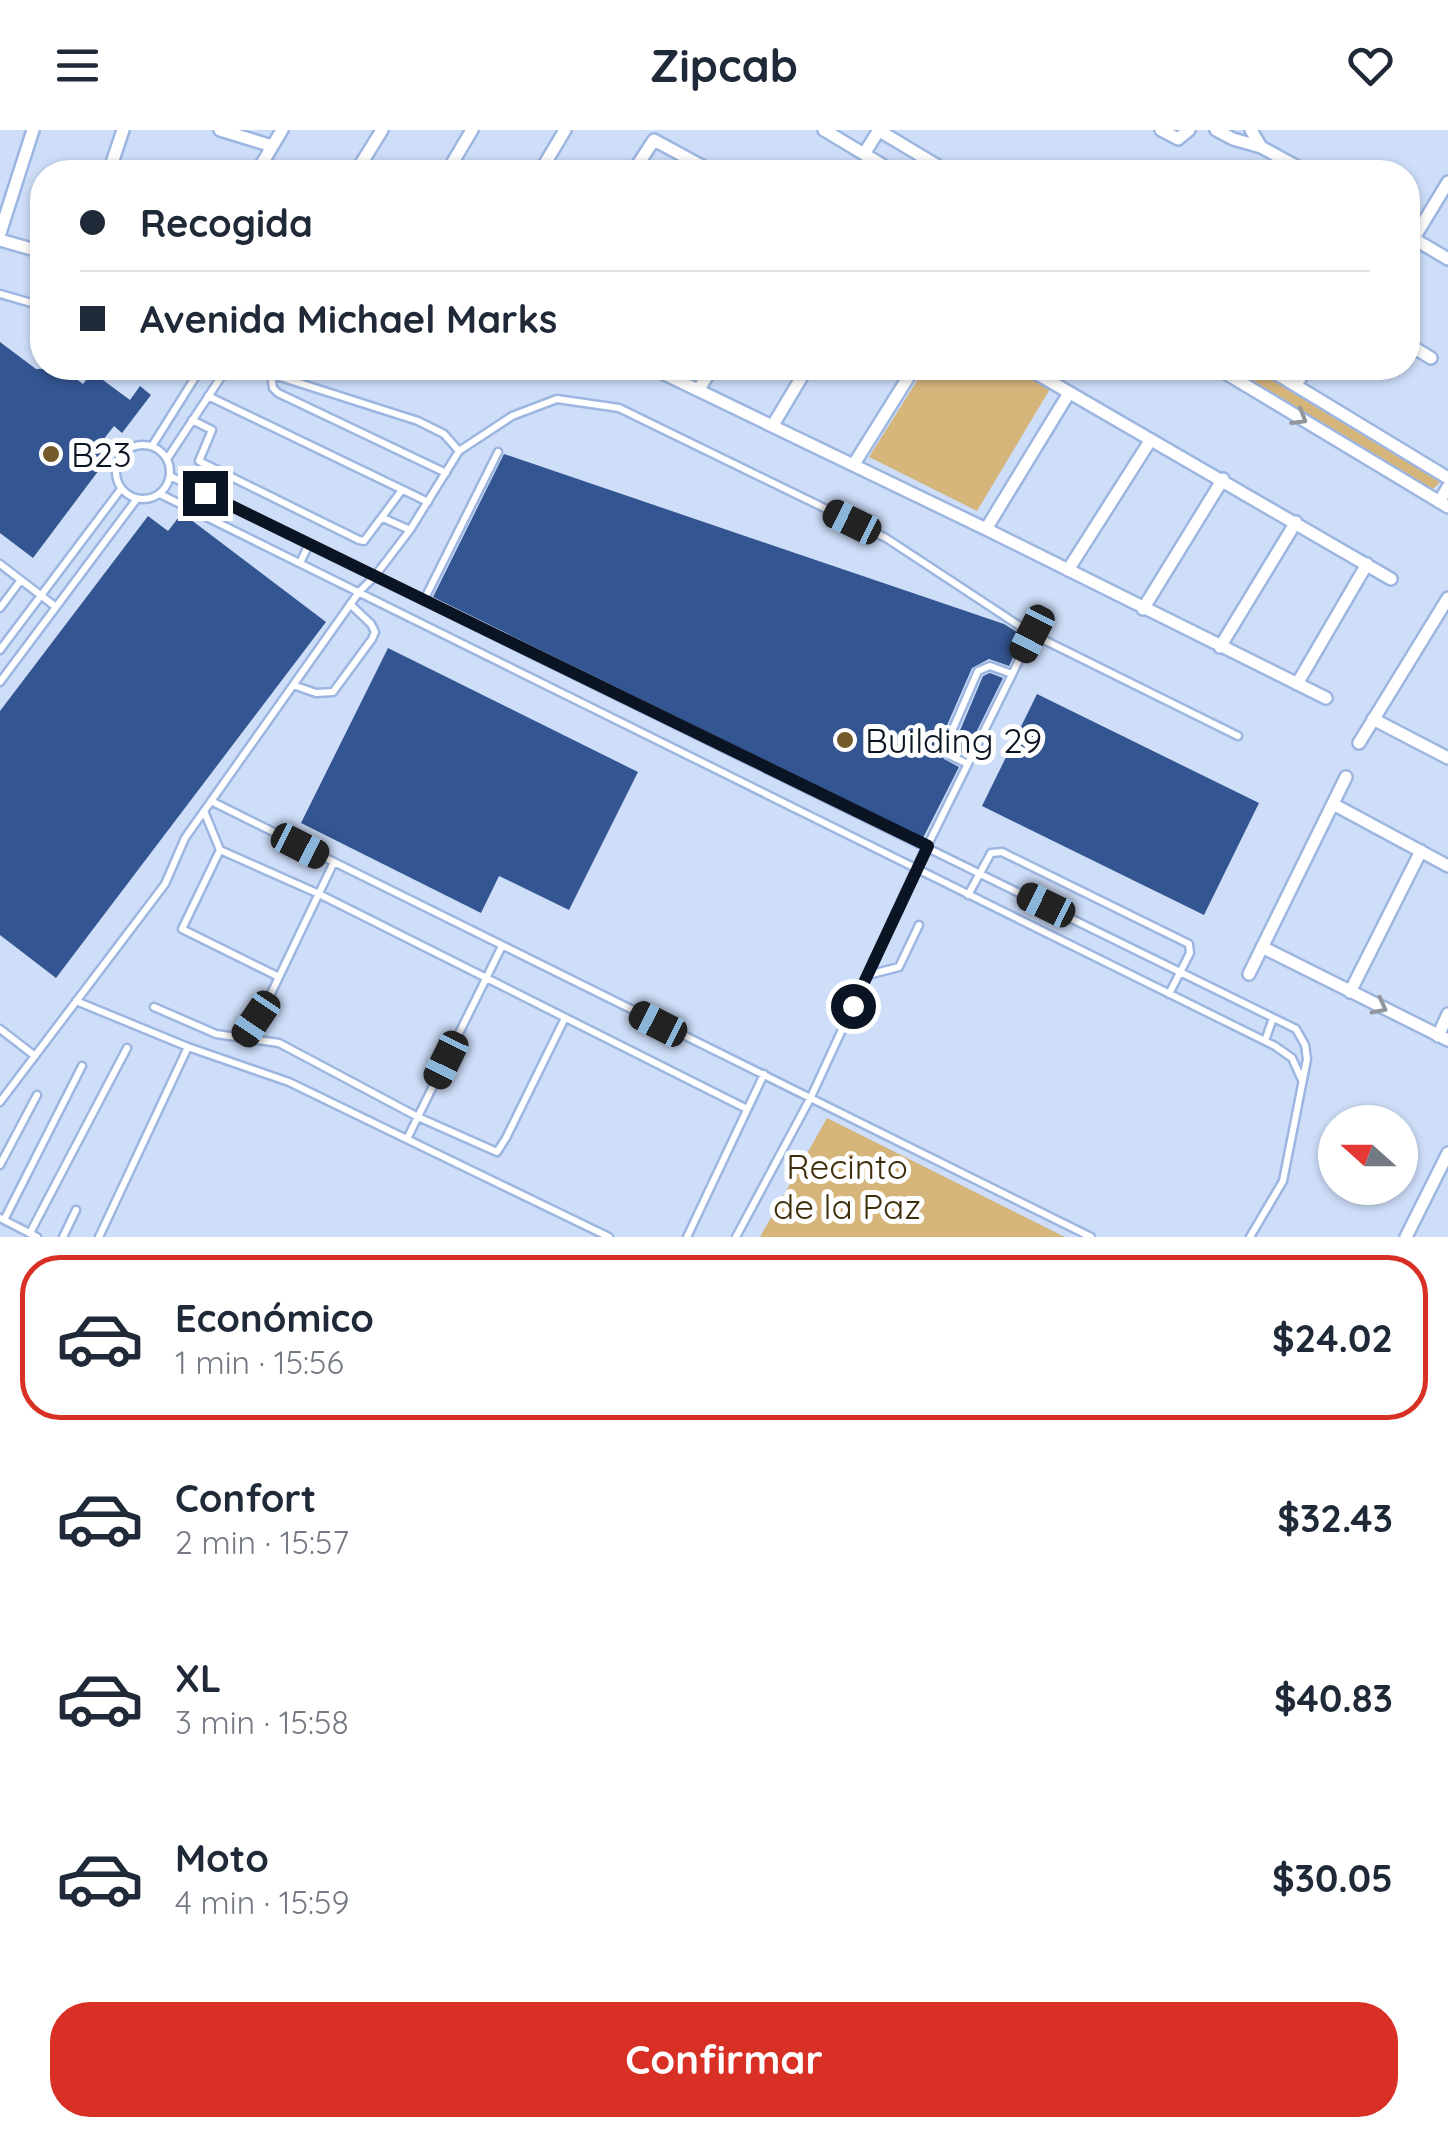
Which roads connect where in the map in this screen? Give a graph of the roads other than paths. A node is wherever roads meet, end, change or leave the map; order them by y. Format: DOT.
graph roads {
  1 [pos="33,130"];
  2 [pos="122,130"];
  3 [pos="220,130"];
  4 [pos="282,130"];
  5 [pos="382,130"];
  6 [pos="472,130"];
  7 [pos="566,130"];
  8 [pos="824,130"];
  9 [pos="878,130"];
  10 [pos="1161,130"];
  11 [pos="1216,130"];
  12 [pos="1250,130"];
  13 [pos="1184,135"];
  14 [pos="272,146"];
  15 [pos="1260,146"];
  16 [pos="864,154"];
  17 [pos="113,160"];
  18 [pos="263,160"];
  19 [pos="363,160"];
  20 [pos="454,160"];
  21 [pos="547,160"];
  22 [pos="641,160"];
  23 [pos="691,160"];
  24 [pos="874,160"];
  25 [pos="928,160"];
  26 [pos="1285,160"];
  27 [pos="1448,182"];
  28 [pos="1420,223"];
  29 [pos="0,236"];
  30 [pos="1420,242"];
  31 [pos="30,247"];
  32 [pos="1448,259"];
  33 [pos="0,294"];
  34 [pos="30,303"];
  35 [pos="1420,351"];
  36 [pos="1432,358"];
  37 [pos="193,380"];
  38 [pos="219,380"];
  39 [pos="272,380"];
  40 [pos="290,380"];
  41 [pos="679,380"];
  42 [pos="705,380"];
  43 [pos="801,380"];
  44 [pos="906,380"];
  45 [pos="1048,380"];
  46 [pos="1237,380"];
  47 [pos="1287,380"];
  48 [pos="1300,380"];
  49 [pos="1296,385"];
  50 [pos="699,389"];
  51 [pos="1069,393"];
  52 [pos="208,396"];
  53 [pos="192,420"];
  54 [pos="773,425"];
  55 [pos="1150,441"];
  56 [pos="152,446"];
  57 [pos="458,451"];
  58 [pos="498,452"];
  59 [pos="166,459"];
  60 [pos="854,464"];
  61 [pos="446,473"];
  62 [pos="170,476"];
  63 [pos="1448,478"];
  64 [pos="1224,480"];
  65 [pos="1448,487"];
  66 [pos="121,489"];
  67 [pos="402,490"];
  68 [pos="160,494"];
  69 [pos="136,500"];
  70 [pos="428,502"];
  71 [pos="1444,504"];
  72 [pos="383,518"];
  73 [pos="1296,522"];
  74 [pos="986,528"];
  75 [pos="410,530"];
  76 [pos="309,544"];
  77 [pos="300,563"];
  78 [pos="0,564"];
  79 [pos="1367,564"];
  80 [pos="1068,570"];
  81 [pos="376,576"];
  82 [pos="1391,578"];
  83 [pos="21,580"];
  84 [pos="359,592"];
  85 [pos="42,595"];
  86 [pos="1448,598"];
  87 [pos="424,600"];
  88 [pos="350,604"];
  89 [pos="56,607"];
  90 [pos="0,608"];
  91 [pos="1143,609"];
  92 [pos="1443,617"];
  93 [pos="1032,634"];
  94 [pos="1220,647"];
  95 [pos="0,650"];
  96 [pos="1012,674"];
  97 [pos="0,682"];
  98 [pos="294,684"];
  99 [pos="1297,684"];
  100 [pos="1326,698"];
  101 [pos="1372,719"];
  102 [pos="1238,736"];
  103 [pos="1359,743"];
  104 [pos="1448,758"];
  105 [pos="968,764"];
  106 [pos="1346,777"];
  107 [pos="211,801"];
  108 [pos="1333,804"];
  109 [pos="204,812"];
  110 [pos="928,846"];
  111 [pos="220,850"];
  112 [pos="1420,852"];
  113 [pos="334,862"];
  114 [pos="1448,866"];
  115 [pos="916,870"];
  116 [pos="978,872"];
  117 [pos="319,894"];
  118 [pos="968,895"];
  119 [pos="920,924"];
  120 [pos="502,946"];
  121 [pos="1262,948"];
  122 [pos="1181,972"];
  123 [pos="1248,974"];
  124 [pos="867,976"];
  125 [pos="279,977"];
  126 [pos="486,978"];
  127 [pos="1350,992"];
  128 [pos="1169,994"];
  129 [pos="76,1001"];
  130 [pos="154,1008"];
  131 [pos="1448,1014"];
  132 [pos="565,1018"];
  133 [pos="1273,1018"];
  134 [pos="0,1029"];
  135 [pos="244,1036"];
  136 [pos="1443,1038"];
  137 [pos="1266,1041"];
  138 [pos="188,1047"];
  139 [pos="127,1048"];
  140 [pos="35,1056"];
  141 [pos="82,1066"];
  142 [pos="764,1074"];
  143 [pos="1303,1083"];
  144 [pos="3,1093"];
  145 [pos="37,1095"];
  146 [pos="812,1096"];
  147 [pos="0,1102"];
  148 [pos="747,1109"];
  149 [pos="418,1117"];
  150 [pos="407,1139"];
  151 [pos="1448,1153"];
  152 [pos="0,1165"];
  153 [pos="76,1210"];
  154 [pos="2,1219"];
  155 [pos="34,1235"];
  156 [pos="63,1237"];
  157 [pos="98,1237"];
  158 [pos="609,1237"];
  159 [pos="687,1237"];
  160 [pos="736,1237"];
  161 [pos="1091,1237"];
  162 [pos="1250,1237"];
  163 [pos="1406,1237"];
  1 -- 29 [label="street"];
  2 -- 17 [label="street"];
  3 -- 14 [label="street"];
  4 -- 14 [label="street"];
  5 -- 19 [label="street"];
  6 -- 20 [label="street"];
  7 -- 21 [label="street"];
  8 -- 16 [label="street"];
  9 -- 16 [label="street"];
  9 -- 25 [label="street"];
  10 -- 13 [label="street"];
  11 -- 15 [label="street"];
  12 -- 15 [label="street"];
  14 -- 18 [label="street"];
  15 -- 26 [label="street"];
  16 -- 24 [label="street"];
  22 -- 23 [label="street"];
  27 -- 28 [label="street"];
  29 -- 31 [label="street"];
  30 -- 32 [label="street"];
  33 -- 34 [label="lane"];
  35 -- 36 [label="street"];
  37 -- 56 [label="lane"];
  38 -- 52 [label="lane"];
  39 -- 61 [label="lane"];
  40 -- 57 [label="lane"];
  41 -- 50 [label="street"];
  42 -- 50 [label="street"];
  43 -- 54 [label="street"];
  44 -- 60 [label="street"];
  45 -- 51 [label="street"];
  46 -- 71 [label="street, one-way"];
  47 -- 49 [label="street"];
  48 -- 49 [label="street"];
  49 -- 63 [label="street"];
  50 -- 54 [label="street"];
  51 -- 55 [label="street"];
  51 -- 74 [label="street"];
  52 -- 53 [label="lane"];
  52 -- 67 [label="lane"];
  53 -- 59 [label="lane"];
  53 -- 72 [label="lane"];
  54 -- 60 [label="street"];
  55 -- 64 [label="street"];
  55 -- 80 [label="street"];
  56 -- 59 [label="lane"];
  56 -- 66 [label="lane"];
  57 -- 61 [label="lane"];
  57 -- 93 [label="lane"];
  58 -- 87 [label="lane"];
  59 -- 62 [label="lane"];
  60 -- 74 [label="street"];
  61 -- 70 [label="lane"];
  62 -- 68 [label="lane"];
  62 -- 76 [label="lane"];
  64 -- 73 [label="street"];
  64 -- 91 [label="street"];
  65 -- 71 [label="street"];
  66 -- 69 [label="lane"];
  66 -- 85 [label="lane"];
  67 -- 70 [label="lane"];
  67 -- 72 [label="lane"];
  68 -- 69 [label="lane"];
  68 -- 77 [label="lane"];
  69 -- 89 [label="lane"];
  70 -- 75 [label="lane"];
  72 -- 75 [label="lane"];
  73 -- 79 [label="street"];
  73 -- 94 [label="street"];
  74 -- 80 [label="street"];
  75 -- 81 [label="lane"];
  76 -- 77 [label="lane"];
  76 -- 81 [label="lane"];
  77 -- 84 [label="lane"];
  78 -- 83 [label="lane"];
  79 -- 82 [label="street"];
  79 -- 99 [label="street"];
  80 -- 91 [label="street"];
  81 -- 84 [label="lane"];
  81 -- 87 [label="lane"];
  83 -- 85 [label="lane"];
  83 -- 90 [label="lane"];
  84 -- 88 [label="lane"];
  84 -- 115 [label="lane"];
  85 -- 89 [label="lane"];
  85 -- 95 [label="lane"];
  86 -- 92 [label="street"];
  87 -- 110 [label="lane"];
  88 -- 98 [label="lane"];
  88 -- 98 [label="lane"];
  89 -- 97 [label="lane"];
  91 -- 94 [label="street"];
  92 -- 101 [label="street"];
  93 -- 96 [label="lane"];
  93 -- 102 [label="lane"];
  94 -- 99 [label="street"];
  96 -- 105 [label="lane"];
  96 -- 105 [label="lane"];
  98 -- 107 [label="lane"];
  99 -- 100 [label="street"];
  101 -- 103 [label="street"];
  101 -- 104 [label="street"];
  105 -- 110 [label="lane"];
  106 -- 108 [label="street"];
  107 -- 109 [label="lane"];
  107 -- 113 [label="lane"];
  108 -- 112 [label="street"];
  108 -- 121 [label="street"];
  109 -- 111 [label="lane"];
  109 -- 129 [label="lane"];
  110 -- 115 [label="lane"];
  110 -- 116 [label="lane"];
  111 -- 117 [label="lane"];
  111 -- 125 [label="lane"];
  112 -- 114 [label="street"];
  112 -- 127 [label="street"];
  113 -- 117 [label="lane"];
  113 -- 120 [label="lane"];
  115 -- 118 [label="lane"];
  115 -- 124 [label="lane"];
  116 -- 118 [label="lane"];
  116 -- 122 [label="lane"];
  116 -- 122 [label="lane"];
  117 -- 125 [label="lane"];
  117 -- 126 [label="lane"];
  118 -- 128 [label="lane"];
  119 -- 124 [label="lane"];
  120 -- 126 [label="lane"];
  120 -- 142 [label="lane"];
  121 -- 123 [label="street"];
  121 -- 127 [label="street"];
  122 -- 128 [label="lane"];
  122 -- 133 [label="lane"];
  124 -- 146 [label="lane"];
  125 -- 135 [label="lane"];
  126 -- 132 [label="lane"];
  126 -- 149 [label="lane"];
  127 -- 136 [label="street, one-way"];
  128 -- 137 [label="lane"];
  129 -- 138 [label="lane"];
  129 -- 140 [label="lane"];
  130 -- 135 [label="lane"];
  131 -- 136 [label="street"];
  132 -- 148 [label="lane"];
  132 -- 149 [label="lane"];
  133 -- 137 [label="lane"];
  133 -- 143 [label="lane"];
  134 -- 140 [label="lane"];
  135 -- 149 [label="lane"];
  137 -- 143 [label="lane"];
  138 -- 150 [label="lane"];
  138 -- 157 [label="lane"];
  139 -- 155 [label="lane"];
  140 -- 144 [label="lane"];
  141 -- 154 [label="lane"];
  142 -- 146 [label="lane"];
  142 -- 148 [label="lane"];
  143 -- 162 [label="lane"];
  144 -- 147 [label="lane"];
  145 -- 152 [label="lane"];
  146 -- 160 [label="lane"];
  146 -- 161 [label="lane"];
  148 -- 159 [label="lane"];
  149 -- 150 [label="lane"];
  150 -- 158 [label="lane"];
  151 -- 163 [label="street"];
  153 -- 156 [label="lane"];
  154 -- 155 [label="lane"];
}
